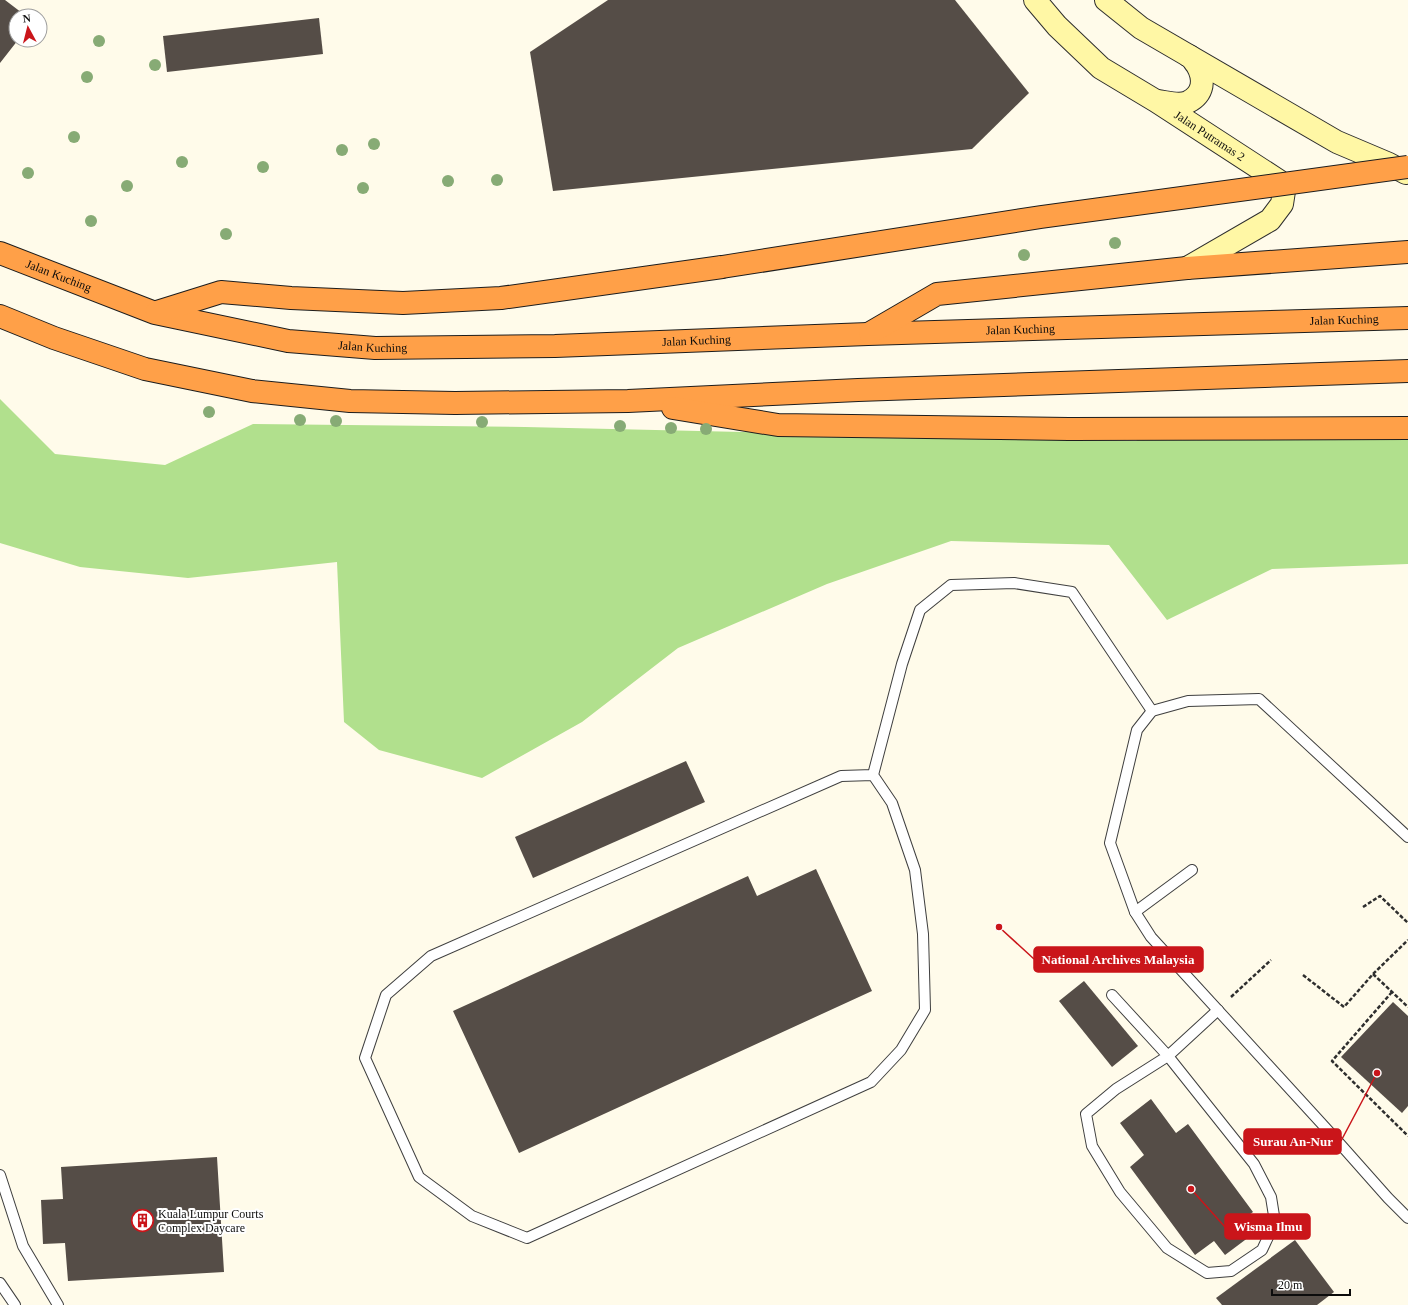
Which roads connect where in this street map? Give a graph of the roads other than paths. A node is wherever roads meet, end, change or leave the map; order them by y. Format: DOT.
graph roads {
  1 [pos="1035,0"];
  2 [pos="1106,0"];
  3 [pos="1184,53"];
  4 [pos="1156,101"];
  5 [pos="1402,167"];
  6 [pos="1408,174"];
  7 [pos="1408,252"];
  8 [pos="0,253"];
  9 [pos="1187,268"];
  10 [pos="155,313"];
  11 [pos="0,316"];
  12 [pos="1408,318"];
  13 [pos="868,334"];
  14 [pos="1408,371"];
  15 [pos="628,401"];
  16 [pos="1408,428"];
  17 [pos="1152,711"];
  18 [pos="873,775"];
  19 [pos="1408,837"];
  20 [pos="1192,870"];
  21 [pos="1135,912"];
  22 [pos="1112,995"];
  23 [pos="1218,1010"];
  24 [pos="1168,1056"];
  25 [pos="0,1175"];
  26 [pos="1408,1218"];
  27 [pos="0,1283"];
  28 [pos="15,1305"];
  29 [pos="58,1305"];
  1 -- 4 [label="street, Jalan Putramas 2"];
  2 -- 3 [label="street"];
  3 -- 4 [label="street"];
  3 -- 5 [label="street"];
  4 -- 9 [label="street, Jalan Putramas 2"];
  5 -- 6 [label="street"];
  5 -- 10 [label="highway, bridge"];
  7 -- 9 [label="highway"];
  8 -- 10 [label="highway, Jalan Kuching"];
  9 -- 13 [label="highway"];
  10 -- 13 [label="highway, Jalan Kuching"];
  11 -- 15 [label="highway"];
  12 -- 13 [label="highway, Jalan Kuching"];
  14 -- 15 [label="highway"];
  15 -- 16 [label="highway"];
  17 -- 18 [label="lane"];
  17 -- 19 [label="lane"];
  17 -- 21 [label="lane"];
  18 -- 18 [label="lane"];
  20 -- 21 [label="lane"];
  21 -- 23 [label="lane"];
  22 -- 24 [label="lane"];
  23 -- 24 [label="lane"];
  23 -- 26 [label="lane"];
  24 -- 24 [label="lane"];
  25 -- 29 [label="lane"];
  27 -- 28 [label="lane"];
}
